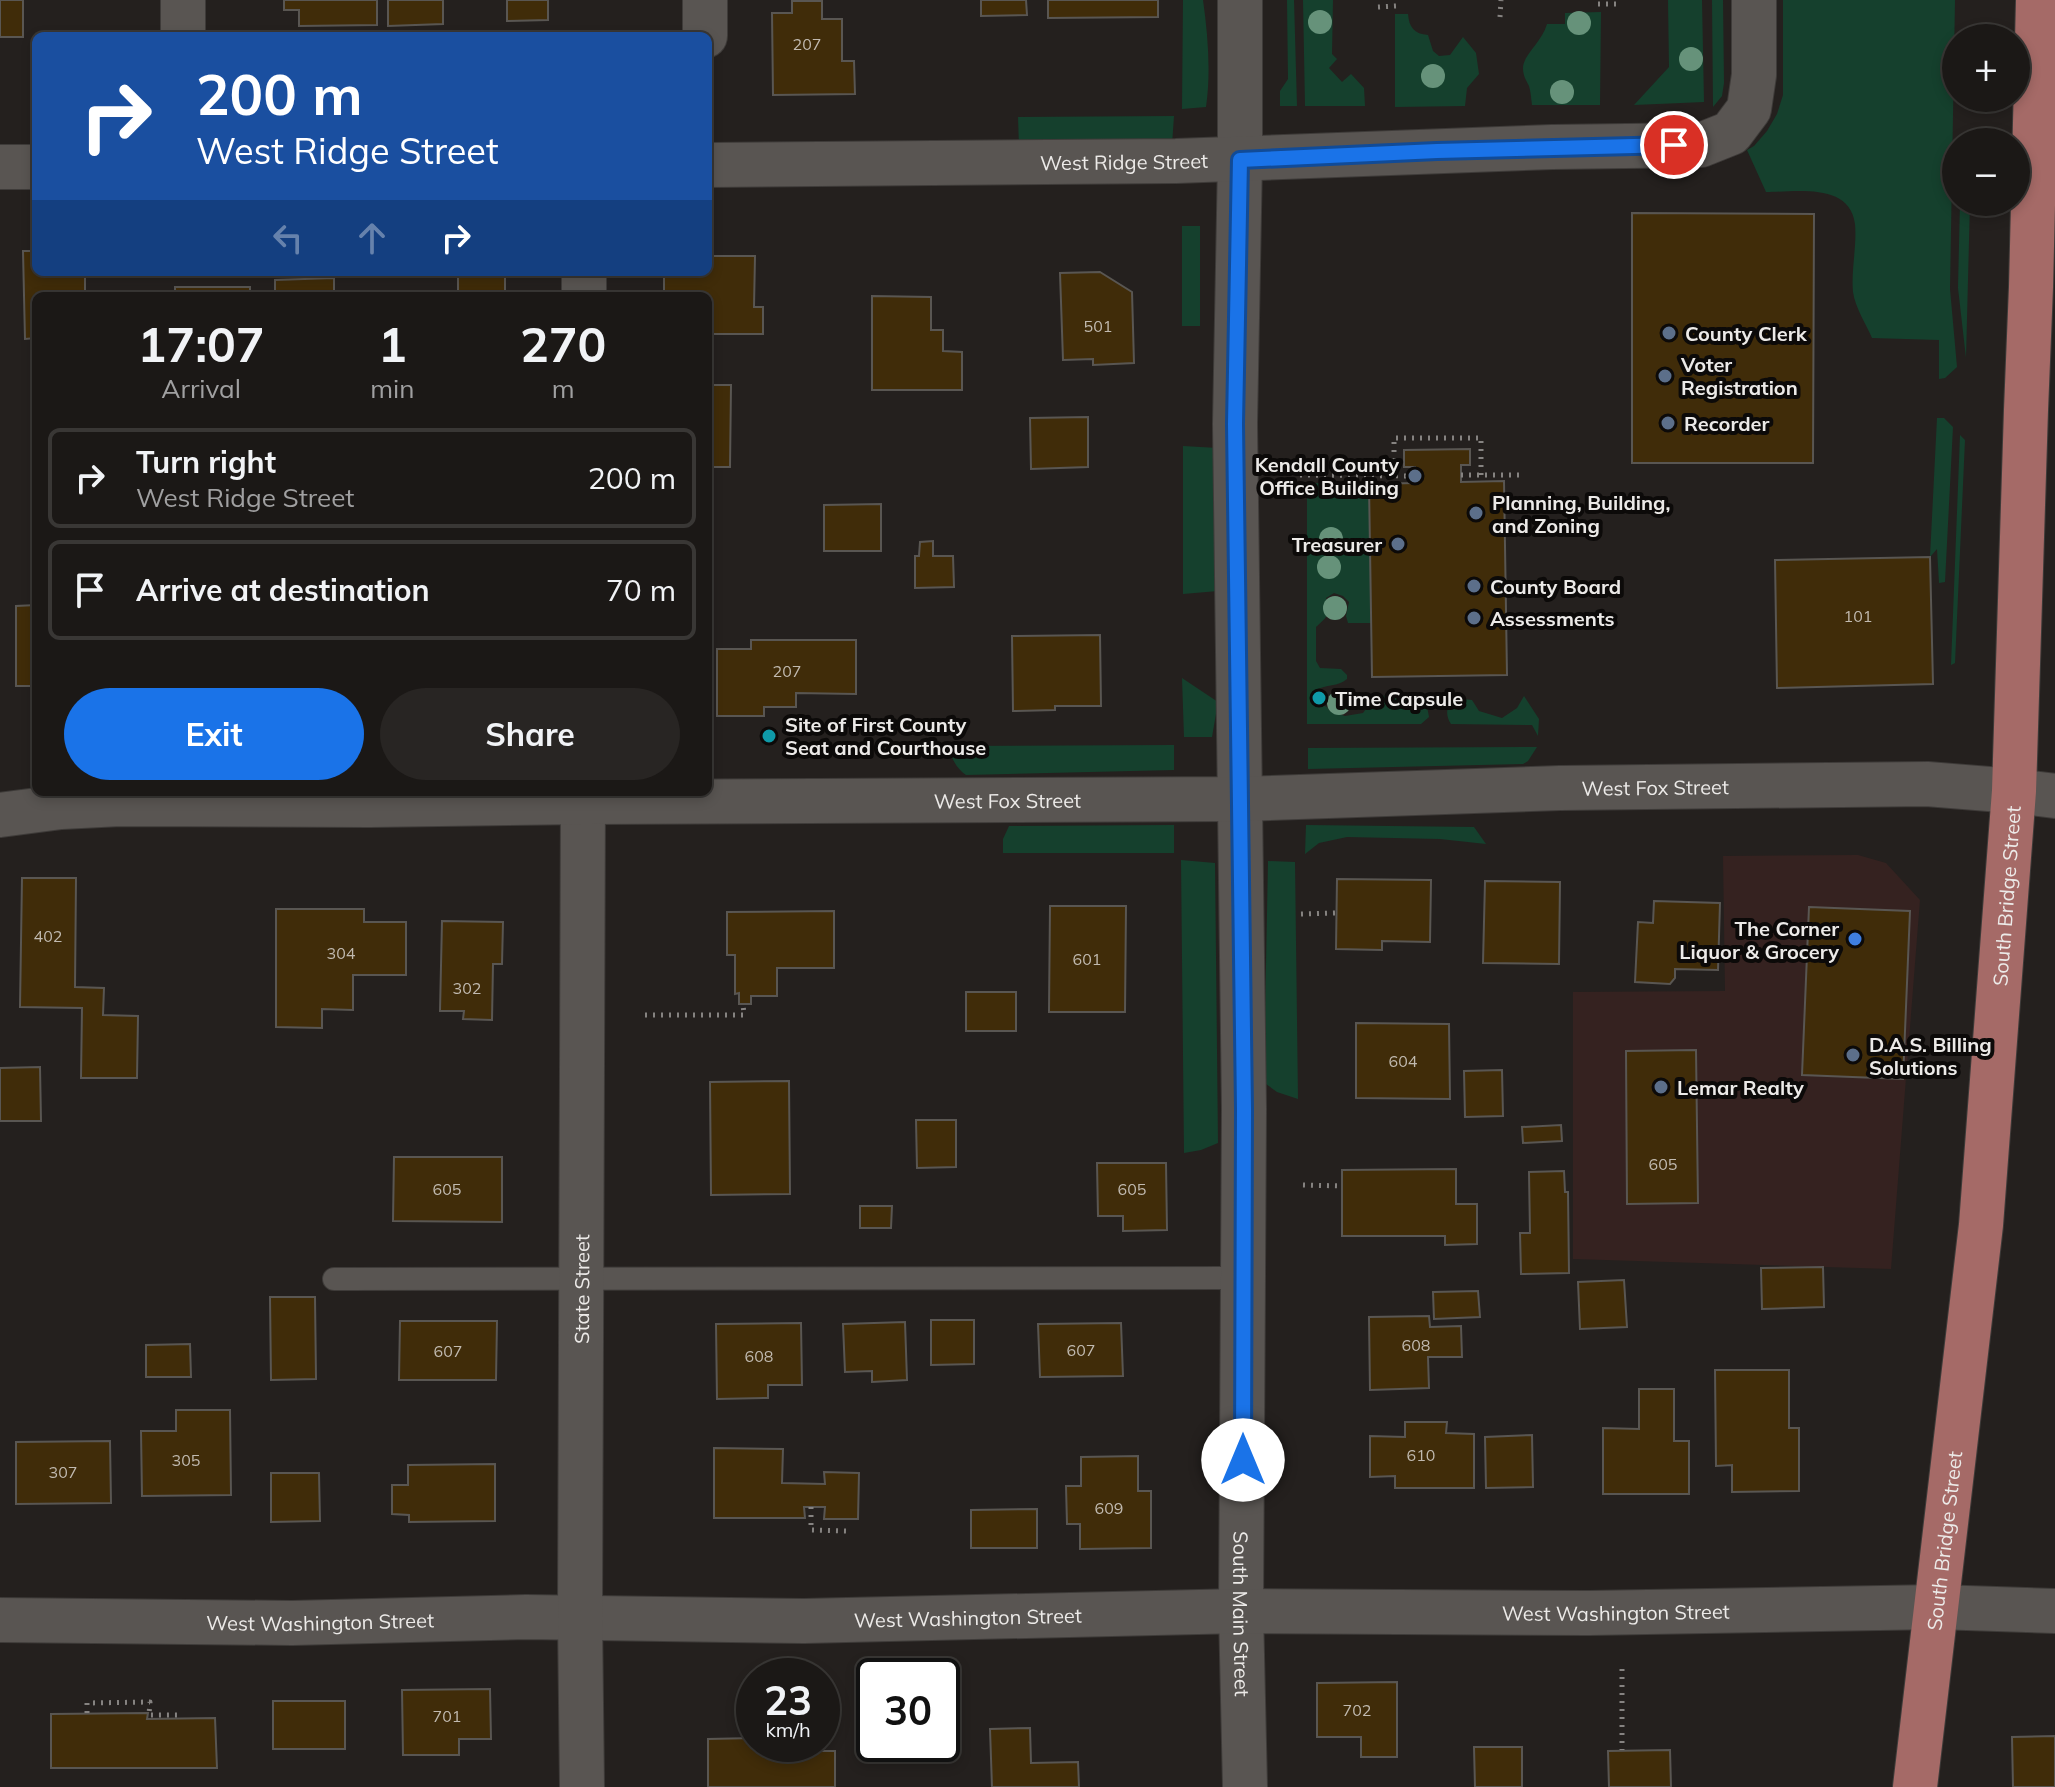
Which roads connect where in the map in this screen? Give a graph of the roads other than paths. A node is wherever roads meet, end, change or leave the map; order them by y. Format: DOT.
graph roads {
  1 [pos="183,0"];
  2 [pos="705,0"];
  3 [pos="1240,0"];
  4 [pos="1754,0"];
  5 [pos="2038,0"];
  6 [pos="183,32"];
  7 [pos="705,32"];
  8 [pos="2046,82"];
  9 [pos="1240,160"];
  10 [pos="712,165"];
  11 [pos="0,167"];
  12 [pos="32,167"];
  13 [pos="2035,794"];
  14 [pos="583,797"];
  15 [pos="1240,799"];
  16 [pos="0,815"];
  17 [pos="582,1278"];
  18 [pos="1244,1278"];
  19 [pos="334,1279"];
  20 [pos="1937,1607"];
  21 [pos="1241,1611"];
  22 [pos="2055,1611"];
  23 [pos="580,1619"];
  24 [pos="0,1620"];
  25 [pos="582,1787"];
  26 [pos="1245,1787"];
  27 [pos="1915,1787"];
  1 -- 6 [label="street"];
  2 -- 7 [label="street"];
  3 -- 9 [label="street, South Main Street"];
  4 -- 9 [label="street, West Ridge Street"];
  5 -- 8 [label="highway, South Bridge Street"];
  8 -- 13 [label="highway, South Bridge Street"];
  9 -- 10 [label="street, West Ridge Street"];
  9 -- 15 [label="street, South Main Street"];
  11 -- 12 [label="street"];
  13 -- 15 [label="street, West Fox Street"];
  13 -- 20 [label="highway, South Bridge Street"];
  14 -- 15 [label="street, West Fox Street"];
  14 -- 16 [label="street, West Fox Street"];
  14 -- 17 [label="street, State Street"];
  15 -- 18 [label="street, South Main Street"];
  17 -- 18 [label="lane"];
  17 -- 19 [label="lane"];
  17 -- 23 [label="street, State Street"];
  18 -- 21 [label="street, South Main Street"];
  20 -- 21 [label="street, West Washington Street"];
  20 -- 22 [label="street, West Washington Street"];
  20 -- 27 [label="highway, South Bridge Street"];
  21 -- 23 [label="street, West Washington Street"];
  21 -- 26 [label="street, South Main Street"];
  23 -- 24 [label="street, West Washington Street"];
  23 -- 25 [label="street, State Street"];
}
